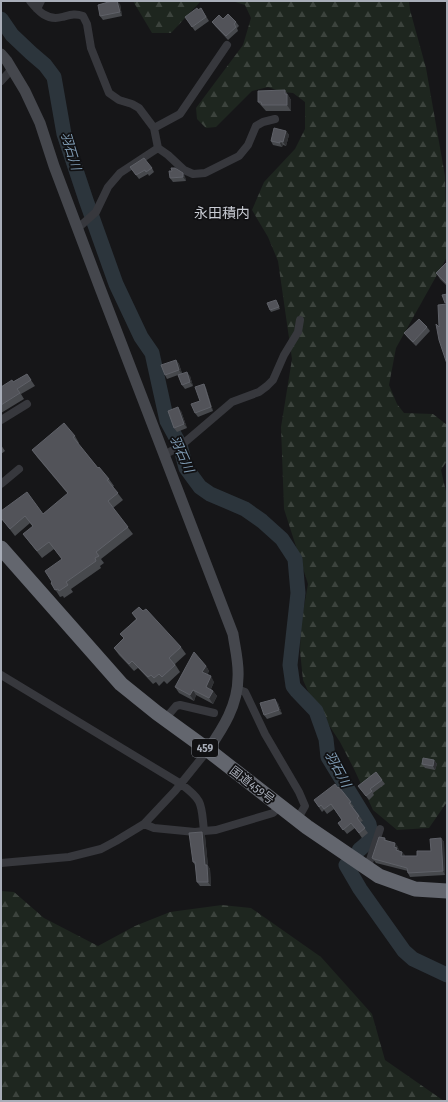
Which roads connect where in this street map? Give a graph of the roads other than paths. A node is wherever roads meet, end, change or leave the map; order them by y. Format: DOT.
graph roads {
  1 [pos="30,1"];
  2 [pos="39,5"];
  3 [pos="227,45"];
  4 [pos="1,54"];
  5 [pos="12,69"];
  6 [pos="1,81"];
  7 [pos="275,119"];
  8 [pos="154,128"];
  9 [pos="158,148"];
  10 [pos="78,228"];
  11 [pos="300,320"];
  12 [pos="27,404"];
  13 [pos="1,420"];
  14 [pos="164,455"];
  15 [pos="19,470"];
  16 [pos="1,484"];
  17 [pos="1,548"];
  18 [pos="1,675"];
  19 [pos="237,689"];
  20 [pos="214,713"];
  21 [pos="165,719"];
  22 [pos="208,750"];
  23 [pos="181,784"];
  24 [pos="280,806"];
  25 [pos="297,820"];
  26 [pos="144,824"];
  27 [pos="380,829"];
  28 [pos="204,831"];
  29 [pos="1,862"];
  30 [pos="367,869"];
  31 [pos="447,891"];
  1 -- 2 [label="street"];
  2 -- 8 [label="street"];
  3 -- 8 [label="street"];
  4 -- 5 [label="street"];
  5 -- 6 [label="street"];
  5 -- 10 [label="street"];
  7 -- 9 [label="street"];
  8 -- 9 [label="street"];
  9 -- 10 [label="street"];
  10 -- 14 [label="street"];
  11 -- 14 [label="street"];
  12 -- 13 [label="street"];
  14 -- 19 [label="street"];
  15 -- 16 [label="street"];
  17 -- 21 [label="highway, 国道459号 / 459"];
  18 -- 23 [label="street"];
  19 -- 22 [label="street"];
  19 -- 25 [label="street"];
  20 -- 21 [label="street"];
  21 -- 22 [label="highway, 国道459号 / 459"];
  22 -- 23 [label="street"];
  22 -- 24 [label="highway, 国道459号 / 459"];
  23 -- 26 [label="street"];
  23 -- 28 [label="street"];
  24 -- 25 [label="highway, 国道459号 / 459"];
  24 -- 28 [label="street"];
  25 -- 30 [label="highway, 国道459号 / 459"];
  26 -- 28 [label="street"];
  26 -- 29 [label="street"];
  27 -- 30 [label="street"];
  30 -- 31 [label="highway, 国道459号 / 459"];
}
